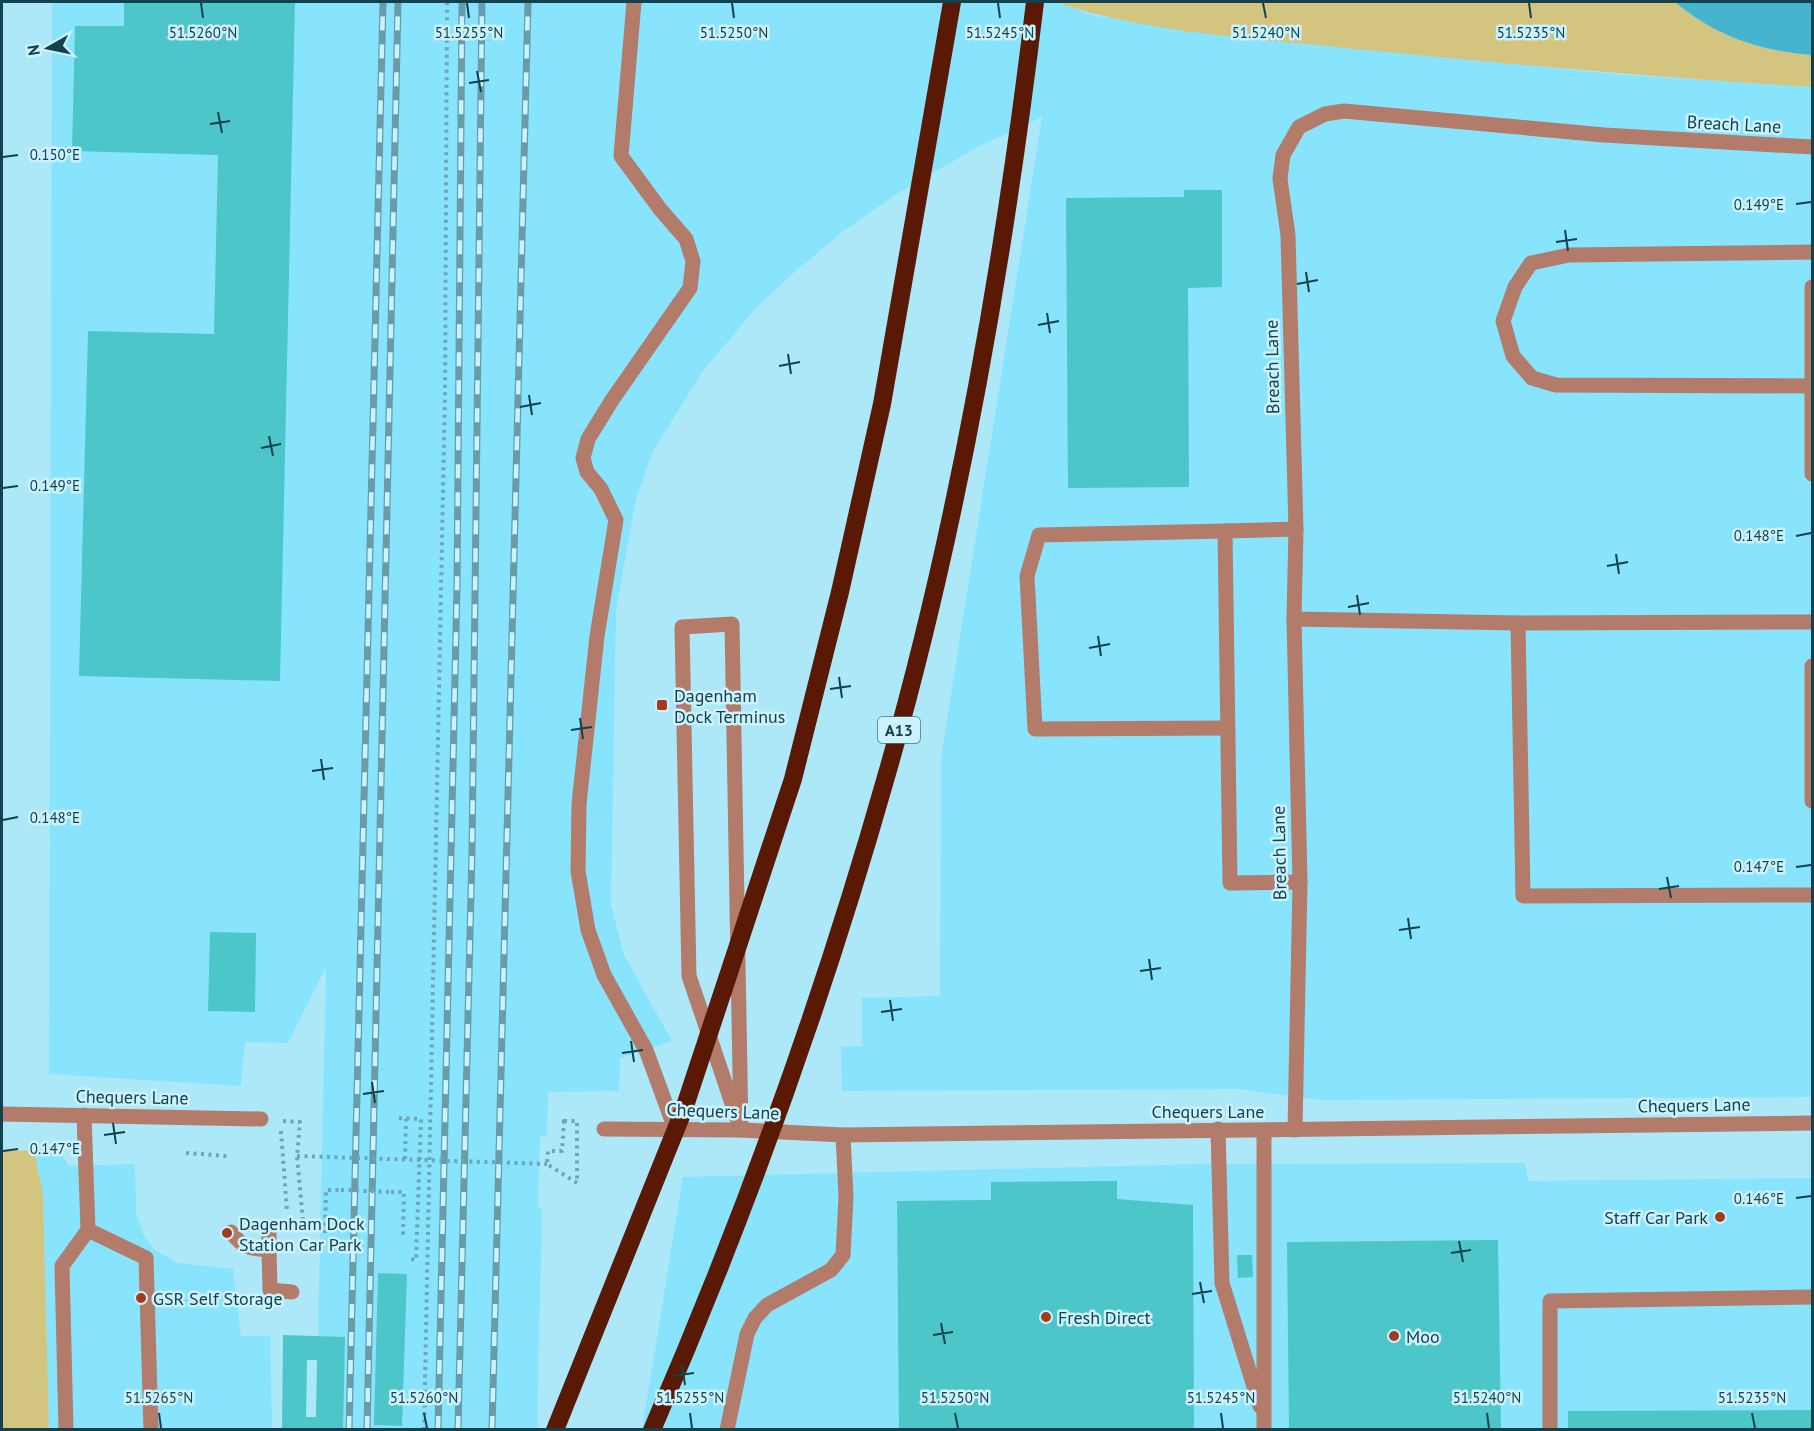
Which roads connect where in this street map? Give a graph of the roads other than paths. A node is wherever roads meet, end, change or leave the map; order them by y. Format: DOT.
graph roads {
  1 [pos="634,2"];
  2 [pos="952,2"];
  3 [pos="1035,2"];
  4 [pos="1812,147"];
  5 [pos="1812,252"];
  6 [pos="1812,287"];
  7 [pos="1812,386"];
  8 [pos="1812,474"];
  9 [pos="1296,529"];
  10 [pos="1225,531"];
  11 [pos="1294,619"];
  12 [pos="1812,622"];
  13 [pos="1518,623"];
  14 [pos="1812,666"];
  15 [pos="1228,728"];
  16 [pos="1812,801"];
  17 [pos="1300,882"];
  18 [pos="1812,895"];
  19 [pos="2,1114"];
  20 [pos="84,1115"];
  21 [pos="261,1119"];
  22 [pos="1812,1123"];
  23 [pos="675,1129"];
  24 [pos="1218,1129"];
  25 [pos="604,1130"];
  26 [pos="741,1130"];
  27 [pos="1264,1130"];
  28 [pos="1295,1130"];
  29 [pos="843,1135"];
  30 [pos="269,1227"];
  31 [pos="88,1230"];
  32 [pos="231,1232"];
  33 [pos="269,1250"];
  34 [pos="291,1292"];
  35 [pos="1812,1297"];
  36 [pos="1264,1425"];
  37 [pos="66,1430"];
  38 [pos="151,1430"];
  39 [pos="555,1430"];
  40 [pos="652,1430"];
  41 [pos="727,1430"];
  42 [pos="1550,1430"];
  1 -- 23 [label="street"];
  2 -- 39 [label="highway, bridge"];
  3 -- 40 [label="highway, A13, bridge"];
  4 -- 9 [label="street, Breach Lane"];
  5 -- 7 [label="street"];
  6 -- 7 [label="street"];
  7 -- 8 [label="street"];
  9 -- 10 [label="street"];
  9 -- 11 [label="street, Breach Lane"];
  10 -- 15 [label="street"];
  10 -- 15 [label="street"];
  11 -- 13 [label="street"];
  11 -- 17 [label="street, Breach Lane"];
  12 -- 13 [label="street"];
  13 -- 18 [label="street"];
  14 -- 16 [label="street"];
  15 -- 17 [label="street"];
  17 -- 28 [label="street, Breach Lane"];
  19 -- 20 [label="street, Chequers Lane"];
  20 -- 21 [label="street, Chequers Lane"];
  20 -- 31 [label="street"];
  22 -- 28 [label="street, Chequers Lane"];
  23 -- 25 [label="street, Chequers Lane"];
  23 -- 26 [label="street, Chequers Lane"];
  24 -- 27 [label="street, Chequers Lane"];
  24 -- 29 [label="street, Chequers Lane"];
  24 -- 36 [label="street"];
  26 -- 26 [label="street"];
  26 -- 29 [label="street, Chequers Lane"];
  27 -- 28 [label="street, Chequers Lane"];
  27 -- 36 [label="street"];
  29 -- 41 [label="street"];
  30 -- 33 [label="street"];
  31 -- 37 [label="street"];
  31 -- 38 [label="street"];
  32 -- 33 [label="street"];
  33 -- 34 [label="street"];
  35 -- 42 [label="street"];
}
